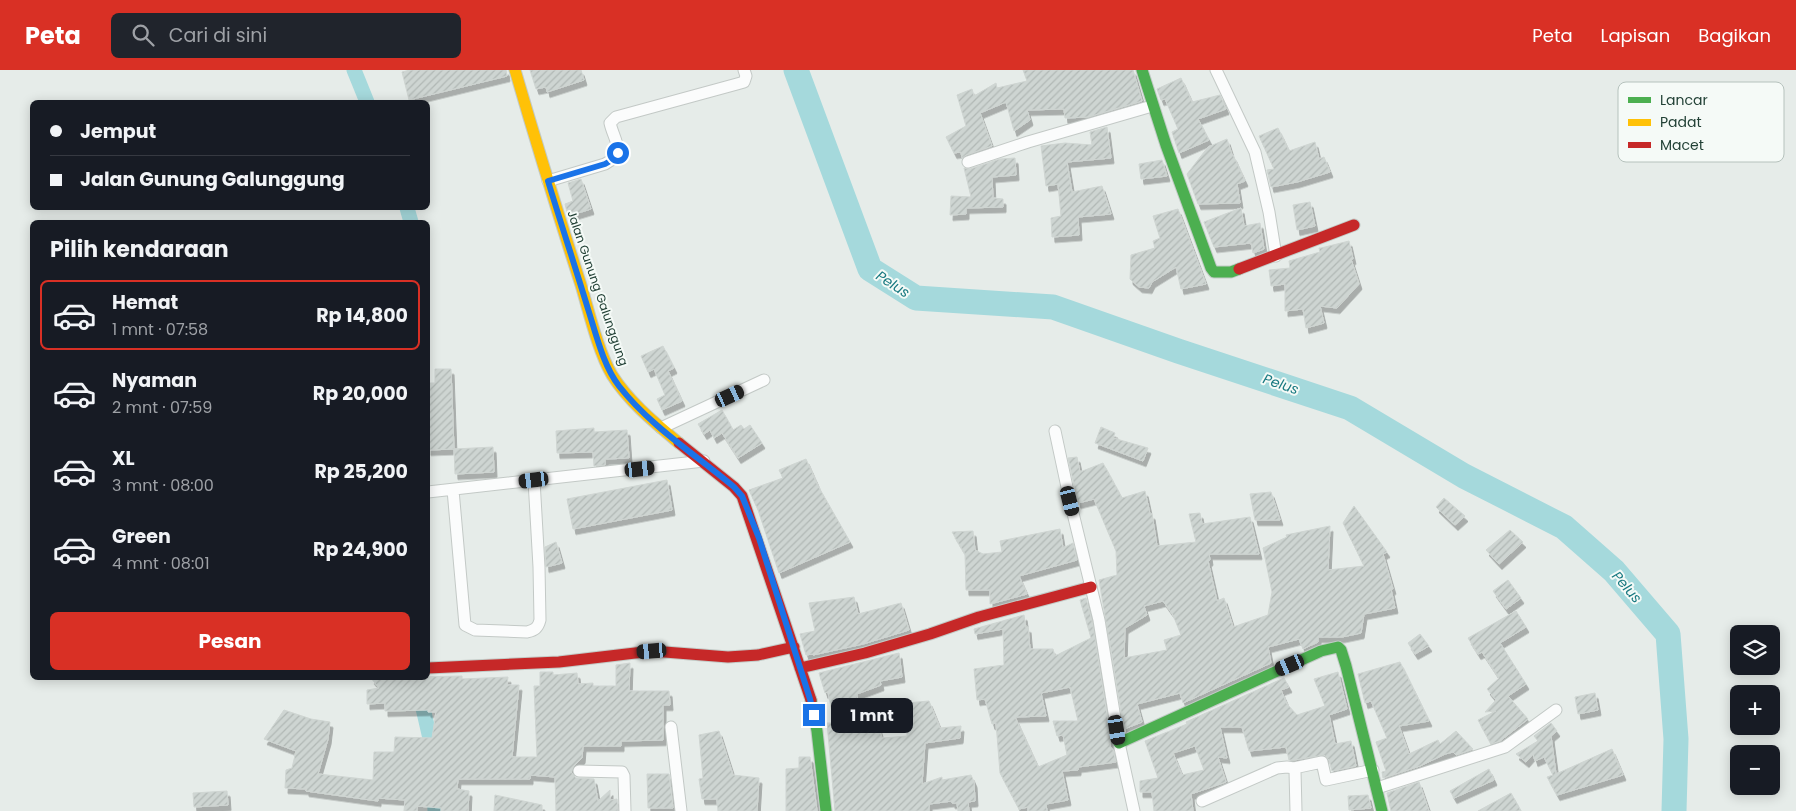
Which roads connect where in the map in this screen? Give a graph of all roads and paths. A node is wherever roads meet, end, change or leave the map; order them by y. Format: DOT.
graph roads {
  1 [pos="515,70"];
  2 [pos="744,70"];
  3 [pos="1142,70"];
  4 [pos="1216,70"];
  5 [pos="1152,106"];
  6 [pos="968,162"];
  7 [pos="548,181"];
  8 [pos="1354,225"];
  9 [pos="1276,256"];
  10 [pos="764,380"];
  11 [pos="661,428"];
  12 [pos="1055,431"];
  13 [pos="704,461"];
  14 [pos="534,480"];
  15 [pos="453,490"];
  16 [pos="430,492"];
  17 [pos="1091,587"];
  18 [pos="794,647"];
  19 [pos="430,668"];
  20 [pos="800,668"];
  21 [pos="1556,710"];
  22 [pos="671,727"];
  23 [pos="1120,743"];
  24 [pos="1294,768"];
  25 [pos="579,770"];
  26 [pos="1373,770"];
  27 [pos="1378,788"];
  28 [pos="1202,801"];
  29 [pos="625,811"];
  30 [pos="681,811"];
  31 [pos="826,811"];
  32 [pos="1134,811"];
  33 [pos="1296,811"];
  34 [pos="1382,811"];
  1 -- 7 [label="street, Jalan Gunung Galunggung"];
  2 -- 7 [label="street"];
  3 -- 5 [label="street"];
  4 -- 9 [label="street"];
  5 -- 6 [label="street"];
  5 -- 9 [label="street"];
  7 -- 11 [label="street, Jalan Gunung Galunggung"];
  8 -- 9 [label="street"];
  10 -- 11 [label="street"];
  11 -- 13 [label="street, Jalan Gunung Galunggung"];
  12 -- 17 [label="street"];
  13 -- 14 [label="street"];
  13 -- 18 [label="street, Jalan Gunung Galunggung"];
  14 -- 15 [label="street"];
  14 -- 15 [label="street"];
  15 -- 16 [label="street"];
  17 -- 20 [label="street"];
  17 -- 23 [label="street"];
  18 -- 19 [label="street"];
  18 -- 20 [label="street, Jalan Gunung Galunggung"];
  20 -- 31 [label="street, Jalan Gunung Galunggung"];
  21 -- 27 [label="street"];
  22 -- 30 [label="street"];
  23 -- 26 [label="street"];
  23 -- 32 [label="street"];
  24 -- 26 [label="street"];
  24 -- 28 [label="street"];
  24 -- 33 [label="street"];
  25 -- 29 [label="street"];
  26 -- 27 [label="street"];
  27 -- 34 [label="street"];
}
